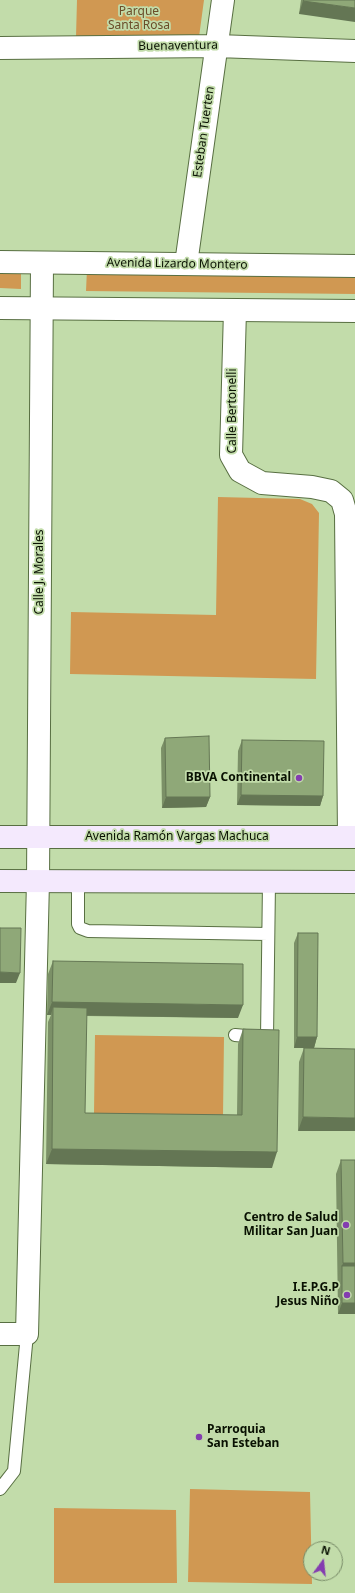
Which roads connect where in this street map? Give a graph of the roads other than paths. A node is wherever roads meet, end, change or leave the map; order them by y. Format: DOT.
graph roads {
  1 [pos="223,0"];
  2 [pos="217,46"];
  3 [pos="0,48"];
  4 [pos="355,51"];
  5 [pos="0,262"];
  6 [pos="42,263"];
  7 [pos="186,264"];
  8 [pos="355,266"];
  9 [pos="0,308"];
  10 [pos="42,308"];
  11 [pos="235,310"];
  12 [pos="355,311"];
  13 [pos="0,836"];
  14 [pos="38,837"];
  15 [pos="352,837"];
  16 [pos="0,881"];
  17 [pos="38,881"];
  18 [pos="78,881"];
  19 [pos="269,882"];
  20 [pos="355,882"];
  21 [pos="268,934"];
  22 [pos="235,1036"];
  23 [pos="0,1334"];
  24 [pos="27,1334"];
  25 [pos="0,1489"];
  1 -- 2 [label="street, Esteban Tuerten"];
  2 -- 3 [label="street, Buenaventura"];
  2 -- 4 [label="street, Buenaventura"];
  2 -- 7 [label="street, Esteban Tuerten"];
  5 -- 6 [label="street, Avenida Lizardo Montero"];
  6 -- 7 [label="street, Avenida Lizardo Montero"];
  6 -- 10 [label="street, Calle J. Morales"];
  7 -- 8 [label="street, Avenida Lizardo Montero"];
  9 -- 10 [label="street"];
  10 -- 11 [label="street"];
  10 -- 14 [label="street, Calle J. Morales"];
  11 -- 12 [label="street"];
  11 -- 15 [label="street, Calle Bertonelli"];
  13 -- 14 [label="main road, Avenida Ramón Vargas Machuca"];
  14 -- 15 [label="main road, Avenida Ramón Vargas Machuca"];
  14 -- 17 [label="street, Calle J. Morales"];
  16 -- 17 [label="main road"];
  17 -- 18 [label="main road"];
  17 -- 24 [label="street, Calle J. Morales"];
  18 -- 19 [label="main road"];
  18 -- 21 [label="lane"];
  19 -- 20 [label="main road"];
  19 -- 21 [label="lane"];
  21 -- 22 [label="lane"];
  23 -- 24 [label="street"];
  24 -- 25 [label="lane"];
}
